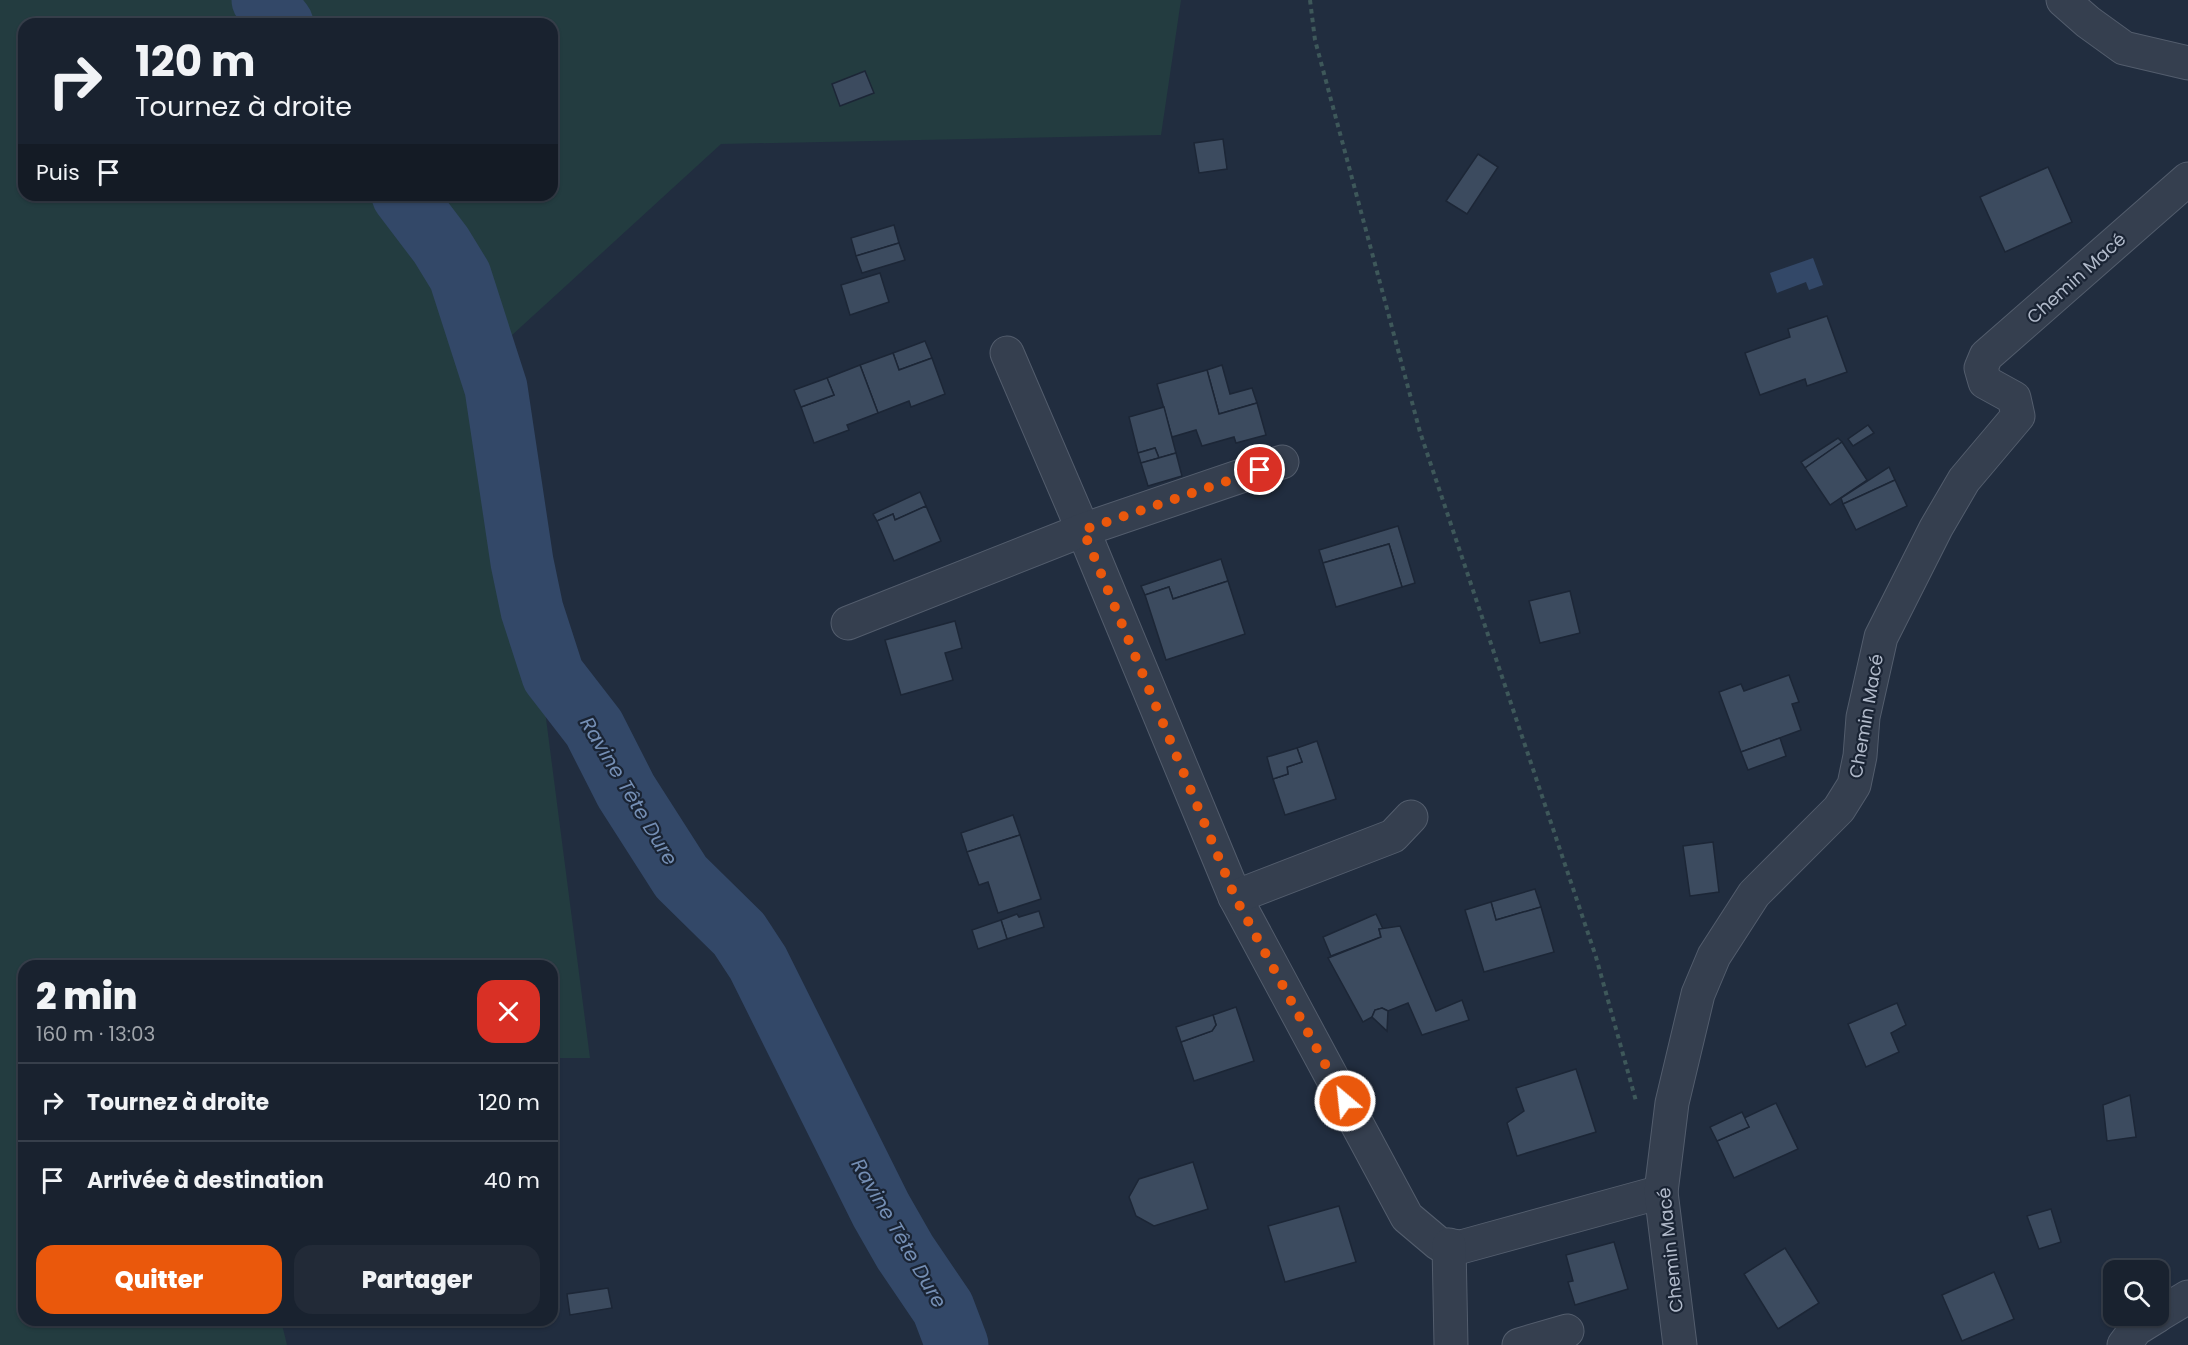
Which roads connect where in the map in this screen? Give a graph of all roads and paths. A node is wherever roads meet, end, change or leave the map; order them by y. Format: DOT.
graph roads {
  1 [pos="1310,0"];
  2 [pos="2063,0"];
  3 [pos="2188,63"];
  4 [pos="2188,179"];
  5 [pos="1007,353"];
  6 [pos="1282,462"];
  7 [pos="1083,530"];
  8 [pos="848,623"];
  9 [pos="1411,817"];
  10 [pos="1235,897"];
  11 [pos="1638,1106"];
  12 [pos="1661,1192"];
  13 [pos="1449,1245"];
  14 [pos="2188,1297"];
  15 [pos="2169,1308"];
  16 [pos="2141,1326"];
  17 [pos="1567,1331"];
  18 [pos="1451,1345"];
  19 [pos="1519,1345"];
  20 [pos="1680,1345"];
  21 [pos="2124,1345"];
  1 -- 11 [label="path"];
  2 -- 3 [label="street"];
  4 -- 12 [label="street, Chemin Macé"];
  5 -- 7 [label="street"];
  6 -- 7 [label="street"];
  7 -- 8 [label="street"];
  7 -- 10 [label="street"];
  9 -- 10 [label="street"];
  10 -- 13 [label="street"];
  12 -- 13 [label="street"];
  12 -- 20 [label="street, Chemin Macé"];
  13 -- 18 [label="street"];
  14 -- 15 [label="street"];
  16 -- 21 [label="street"];
  17 -- 19 [label="street"];
}
